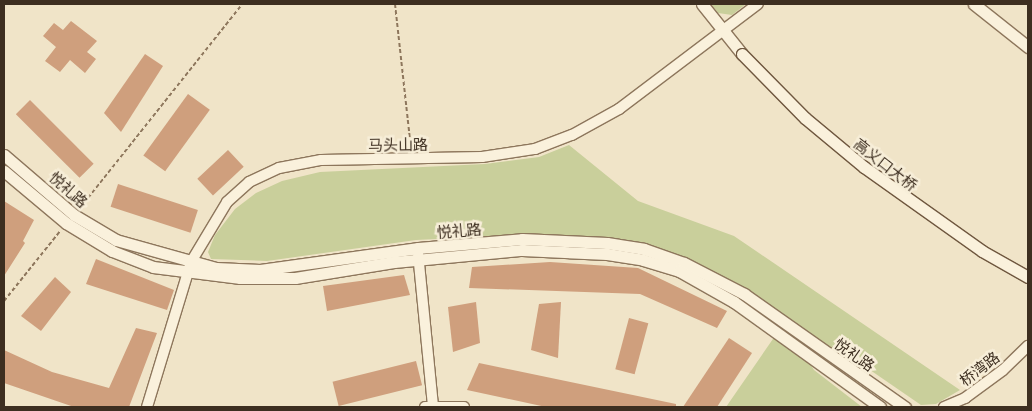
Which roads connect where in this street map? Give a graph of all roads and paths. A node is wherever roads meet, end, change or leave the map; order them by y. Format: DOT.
graph roads {
  1 [pos="242,4"];
  2 [pos="395,4"];
  3 [pos="702,4"];
  4 [pos="758,4"];
  5 [pos="974,4"];
  6 [pos="723,32"];
  7 [pos="1028,47"];
  8 [pos="4,155"];
  9 [pos="412,158"];
  10 [pos="6,173"];
  11 [pos="70,219"];
  12 [pos="418,254"];
  13 [pos="190,267"];
  14 [pos="1028,277"];
  15 [pos="4,301"];
  16 [pos="1028,346"];
  17 [pos="147,407"];
  18 [pos="429,407"];
  19 [pos="464,407"];
  20 [pos="880,407"];
  21 [pos="905,407"];
  22 [pos="944,407"];
  1 -- 11 [label="path"];
  2 -- 9 [label="path"];
  3 -- 6 [label="main road, 高义口大桥"];
  4 -- 6 [label="street, 马头山路"];
  5 -- 7 [label="main road"];
  6 -- 9 [label="street, 马头山路"];
  6 -- 14 [label="main road, 高义口大桥, bridge"];
  8 -- 11 [label="main road, 悦礼路"];
  9 -- 13 [label="street, 马头山路"];
  10 -- 11 [label="main road, 悦礼路"];
  11 -- 13 [label="main road, 悦礼路"];
  11 -- 15 [label="path"];
  12 -- 13 [label="main road, 悦礼路"];
  12 -- 18 [label="street"];
  12 -- 20 [label="main road, 悦礼路"];
  12 -- 21 [label="main road, 悦礼路"];
  13 -- 17 [label="street, 马头山路"];
  16 -- 22 [label="street, 桥湾路"];
  18 -- 19 [label="street"];
}
